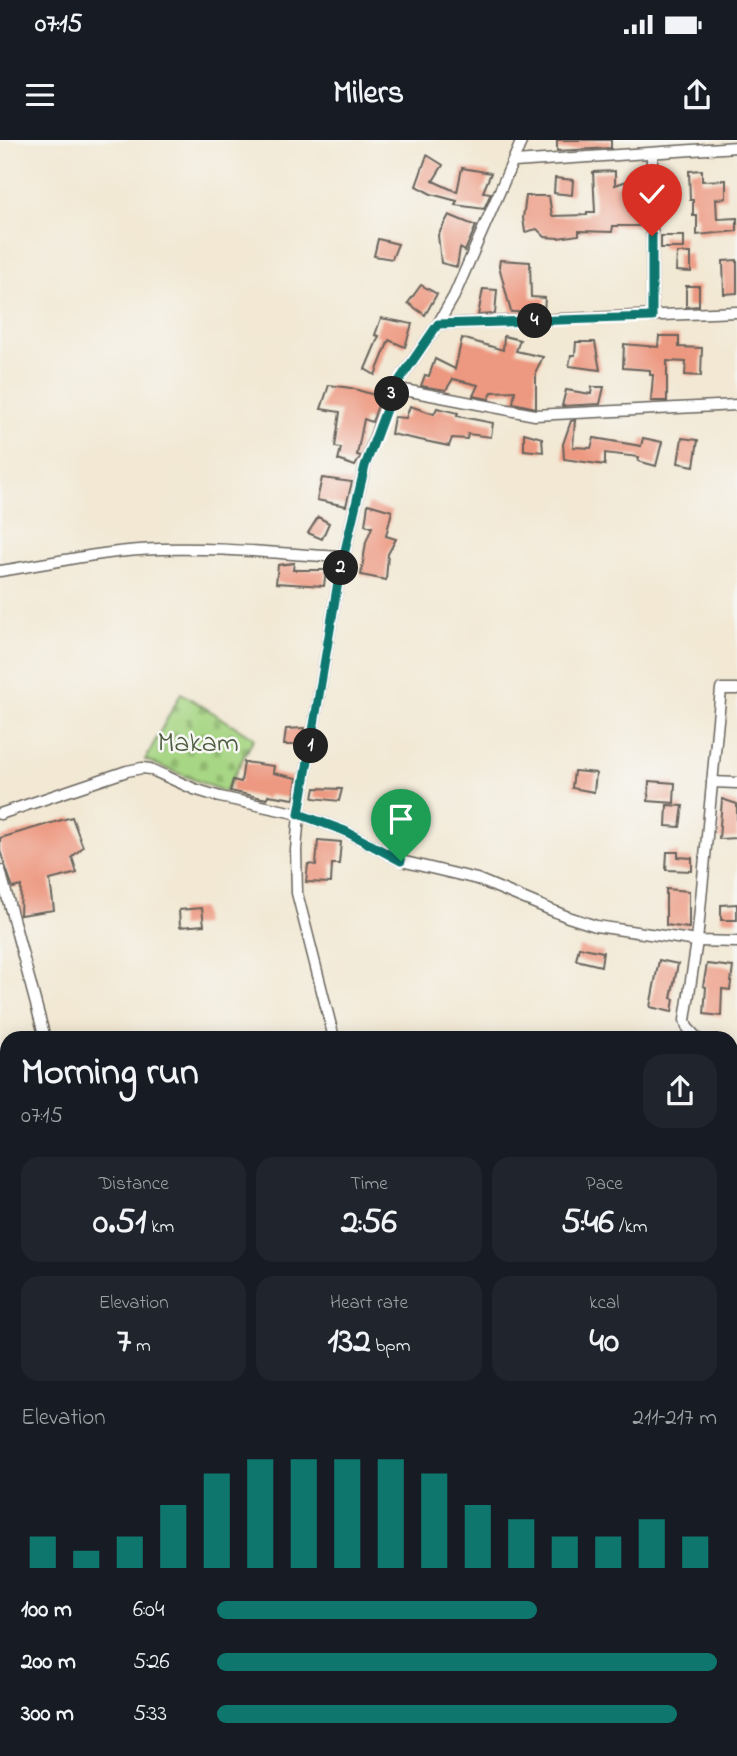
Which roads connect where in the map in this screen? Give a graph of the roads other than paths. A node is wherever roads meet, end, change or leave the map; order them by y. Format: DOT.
graph roads {
  1 [pos="522,140"];
  2 [pos="690,140"];
  3 [pos="737,147"];
  4 [pos="691,151"];
  5 [pos="652,154"];
  6 [pos="514,162"];
  7 [pos="737,312"];
  8 [pos="652,317"];
  9 [pos="438,324"];
  10 [pos="394,388"];
  11 [pos="737,405"];
  12 [pos="343,557"];
  13 [pos="0,571"];
  14 [pos="737,689"];
  15 [pos="712,782"];
  16 [pos="737,783"];
  17 [pos="0,814"];
  18 [pos="299,814"];
  19 [pos="0,870"];
  20 [pos="697,941"];
  21 [pos="737,942"];
  22 [pos="43,1031"];
  23 [pos="332,1031"];
  24 [pos="691,1031"];
  1 -- 6 [label="street"];
  2 -- 4 [label="street"];
  3 -- 4 [label="street"];
  4 -- 5 [label="street"];
  5 -- 6 [label="street"];
  5 -- 8 [label="street"];
  6 -- 9 [label="street"];
  7 -- 8 [label="street"];
  8 -- 9 [label="street"];
  9 -- 10 [label="street"];
  10 -- 11 [label="street"];
  10 -- 12 [label="street"];
  12 -- 13 [label="street"];
  12 -- 18 [label="street"];
  14 -- 15 [label="street"];
  15 -- 16 [label="street"];
  15 -- 20 [label="street"];
  17 -- 18 [label="street"];
  18 -- 20 [label="street"];
  18 -- 23 [label="street"];
  19 -- 22 [label="street"];
  20 -- 21 [label="street"];
  20 -- 24 [label="street"];
}
